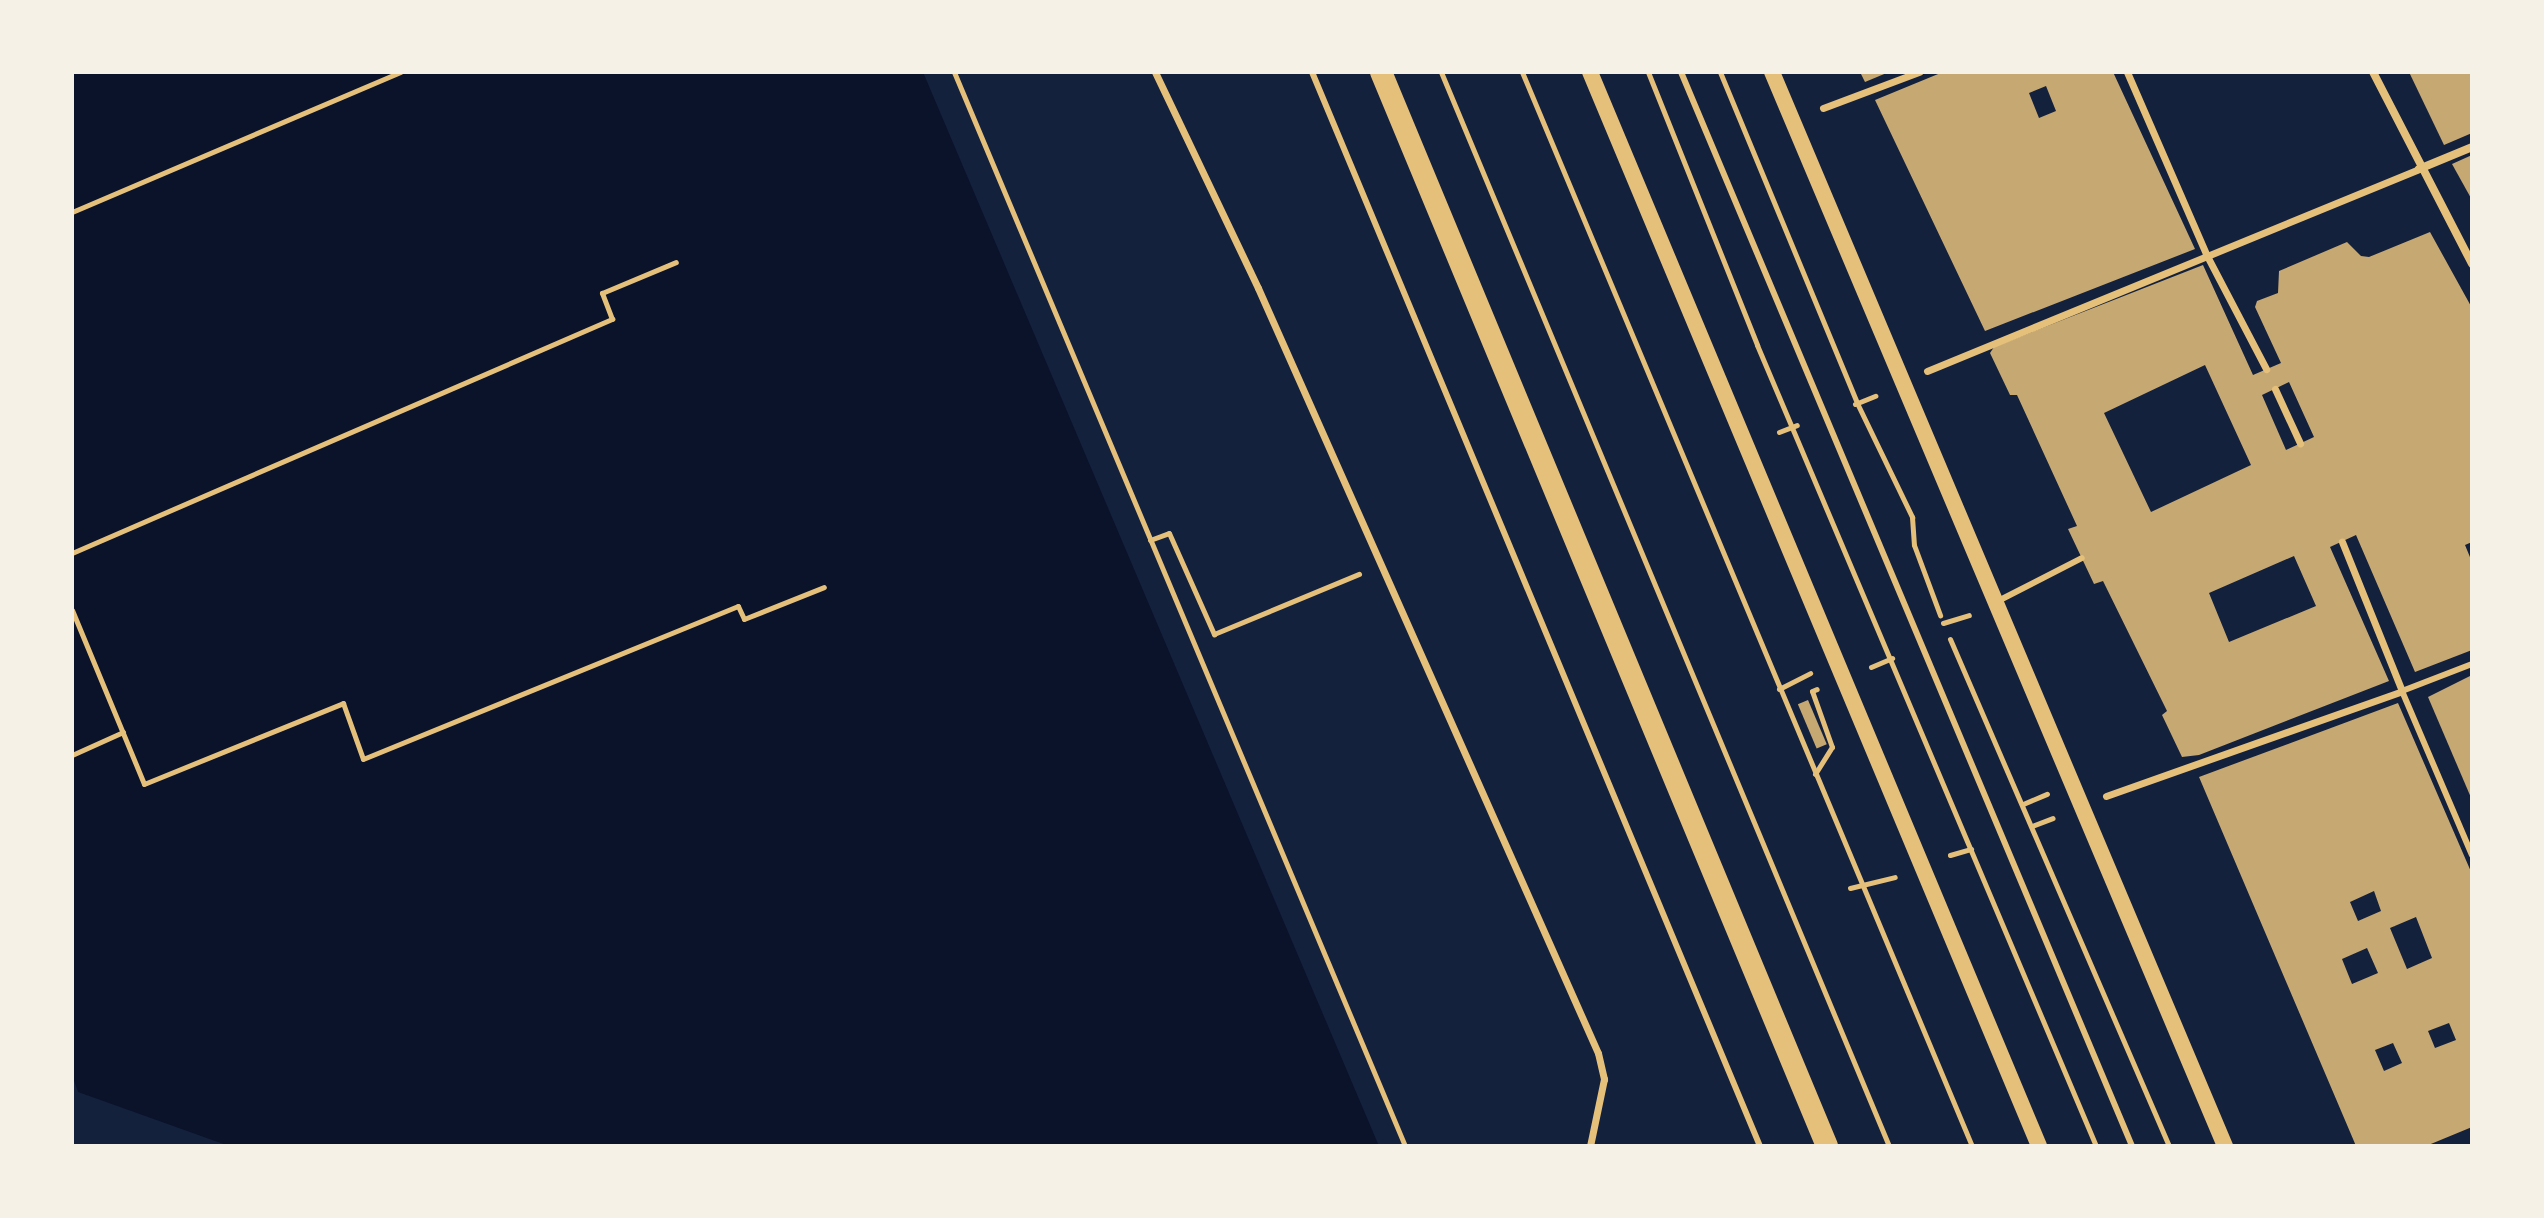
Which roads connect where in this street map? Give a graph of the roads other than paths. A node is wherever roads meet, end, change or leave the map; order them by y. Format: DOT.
graph roads {
  1 [pos="1155,72"];
  2 [pos="1312,72"];
  3 [pos="1381,72"];
  4 [pos="1590,72"];
  5 [pos="1681,72"];
  6 [pos="1772,72"];
  7 [pos="1919,72"];
  8 [pos="2127,72"];
  9 [pos="2373,72"];
  10 [pos="1823,108"];
  11 [pos="2472,147"];
  12 [pos="2419,169"];
  13 [pos="2202,255"];
  14 [pos="2472,264"];
  15 [pos="2266,369"];
  16 [pos="1927,371"];
  17 [pos="2275,389"];
  18 [pos="2300,443"];
  19 [pos="2342,542"];
  20 [pos="2082,558"];
  21 [pos="1998,601"];
  22 [pos="2472,664"];
  23 [pos="2402,691"];
  24 [pos="2106,796"];
  25 [pos="2472,855"];
  26 [pos="1590,1146"];
  27 [pos="1760,1146"];
  28 [pos="1827,1146"];
  29 [pos="2039,1146"];
  30 [pos="2132,1146"];
  31 [pos="2225,1146"];
  1 -- 26 [label="street"];
  2 -- 27 [label="lane"];
  3 -- 28 [label="highway"];
  4 -- 29 [label="main road"];
  5 -- 30 [label="lane"];
  6 -- 21 [label="main road"];
  7 -- 10 [label="street"];
  8 -- 13 [label="street"];
  9 -- 12 [label="street"];
  11 -- 12 [label="street"];
  12 -- 13 [label="street"];
  12 -- 14 [label="street"];
  13 -- 15 [label="street"];
  13 -- 16 [label="street"];
  17 -- 18 [label="street"];
  19 -- 23 [label="street"];
  20 -- 21 [label="lane"];
  21 -- 31 [label="main road"];
  22 -- 23 [label="lane"];
  23 -- 24 [label="street"];
  23 -- 25 [label="lane"];
}
